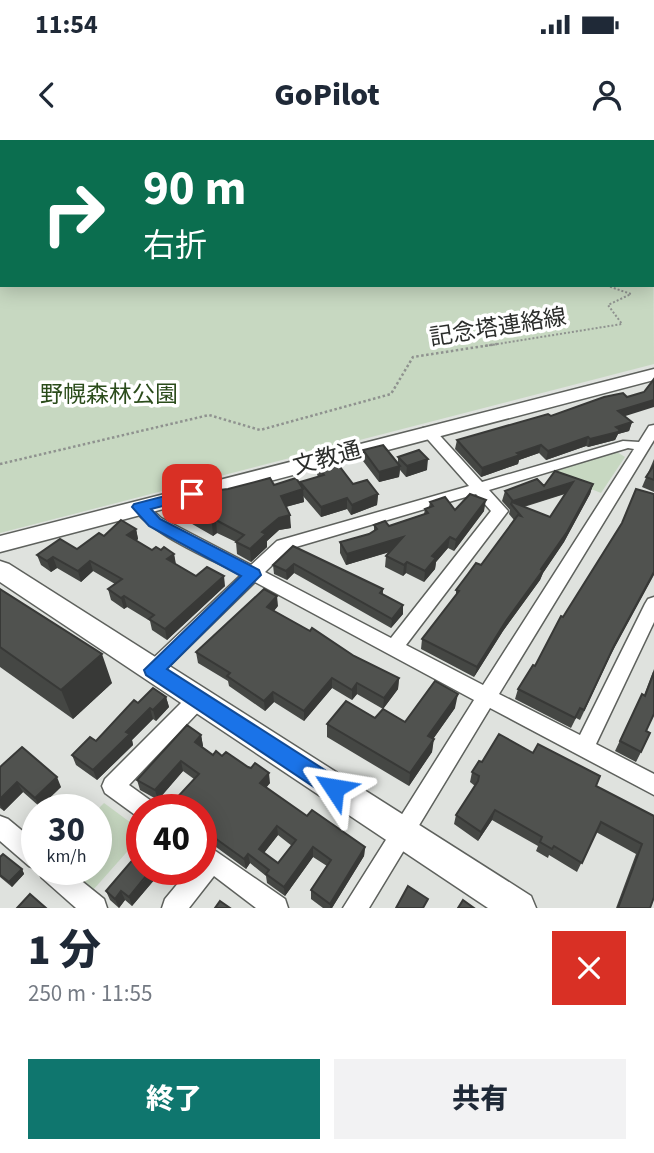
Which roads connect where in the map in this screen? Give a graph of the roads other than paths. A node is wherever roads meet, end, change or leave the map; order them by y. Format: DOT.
graph roads {
  1 [pos="654,374"];
  2 [pos="654,429"];
  3 [pos="428,431"];
  4 [pos="643,447"];
  5 [pos="479,488"];
  6 [pos="140,507"];
  7 [pos="0,544"];
  8 [pos="0,570"];
  9 [pos="253,575"];
  10 [pos="654,604"];
  11 [pos="393,648"];
  12 [pos="153,670"];
  13 [pos="198,699"];
  14 [pos="487,699"];
  15 [pos="584,748"];
  16 [pos="654,785"];
  17 [pos="126,795"];
  18 [pos="0,827"];
  19 [pos="403,833"];
  20 [pos="21,845"];
  21 [pos="217,864"];
  22 [pos="68,885"];
  23 [pos="189,885"];
  24 [pos="95,908"];
  25 [pos="174,908"];
  26 [pos="275,908"];
  27 [pos="355,908"];
  28 [pos="519,908"];
  1 -- 3 [label="street, 文教通"];
  2 -- 4 [label="street"];
  3 -- 5 [label="street"];
  3 -- 6 [label="street, 文教通"];
  4 -- 5 [label="street"];
  4 -- 14 [label="street"];
  5 -- 9 [label="street"];
  5 -- 11 [label="street"];
  6 -- 7 [label="street, 文教通"];
  6 -- 9 [label="street"];
  8 -- 12 [label="street"];
  9 -- 11 [label="street"];
  9 -- 12 [label="street"];
  10 -- 15 [label="street"];
  11 -- 14 [label="street"];
  12 -- 13 [label="street"];
  13 -- 17 [label="street"];
  13 -- 19 [label="street"];
  14 -- 15 [label="street"];
  14 -- 19 [label="street"];
  15 -- 16 [label="street"];
  18 -- 20 [label="street"];
  19 -- 27 [label="street"];
  19 -- 28 [label="street"];
  21 -- 26 [label="street"];
  22 -- 24 [label="street"];
  23 -- 25 [label="street"];
}
